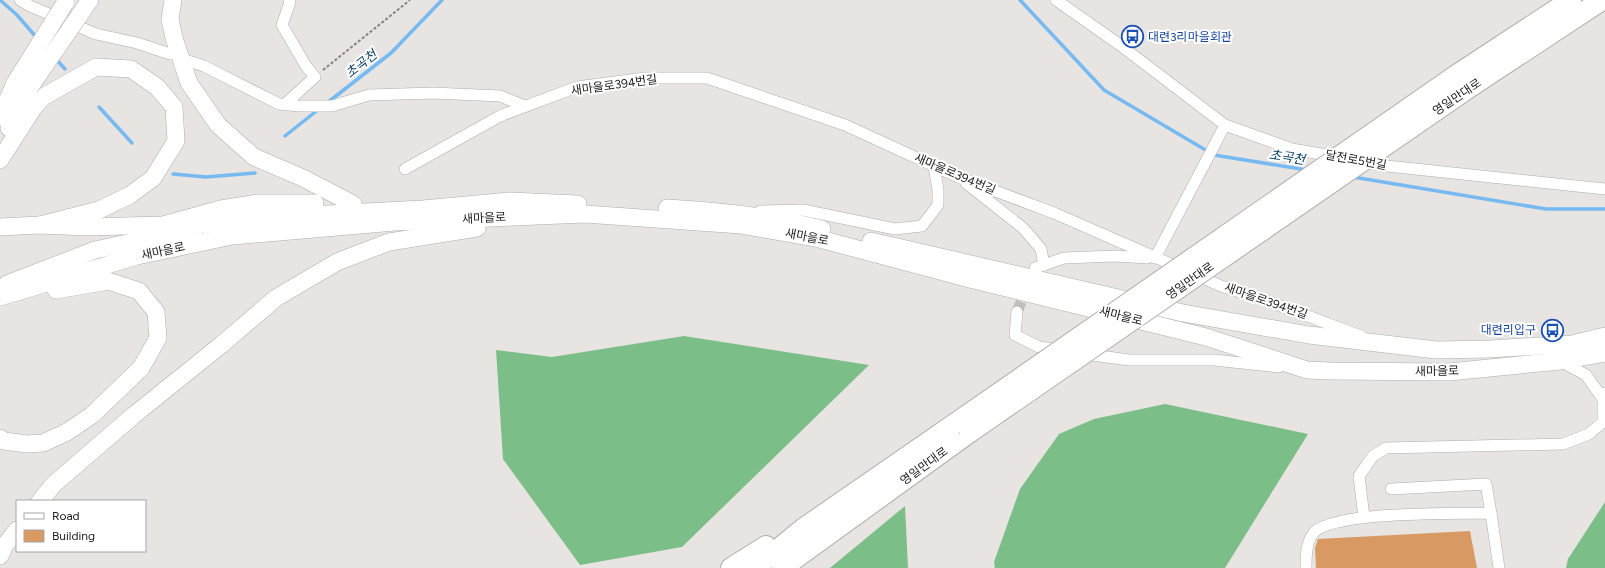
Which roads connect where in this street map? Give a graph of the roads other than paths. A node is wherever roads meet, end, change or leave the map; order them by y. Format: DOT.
graph roads {
  1 [pos="20,0"];
  2 [pos="90,0"];
  3 [pos="173,0"];
  4 [pos="289,0"];
  5 [pos="1056,0"];
  6 [pos="1572,0"];
  7 [pos="1602,0"];
  8 [pos="66,2"];
  9 [pos="170,54"];
  10 [pos="188,61"];
  11 [pos="1462,82"];
  12 [pos="23,85"];
  13 [pos="285,104"];
  14 [pos="525,106"];
  15 [pos="0,117"];
  16 [pos="1225,125"];
  17 [pos="0,153"];
  18 [pos="0,160"];
  19 [pos="934,166"];
  20 [pos="405,169"];
  21 [pos="958,177"];
  22 [pos="1605,189"];
  23 [pos="353,204"];
  24 [pos="423,209"];
  25 [pos="720,211"];
  26 [pos="585,214"];
  27 [pos="40,225"];
  28 [pos="0,227"];
  29 [pos="1155,258"];
  30 [pos="0,287"];
  31 [pos="0,297"];
  32 [pos="1017,312"];
  33 [pos="1605,336"];
  34 [pos="1375,342"];
  35 [pos="1605,353"];
  36 [pos="1560,361"];
  37 [pos="1307,370"];
  38 [pos="1604,396"];
  39 [pos="962,429"];
  40 [pos="0,438"];
  41 [pos="1391,489"];
  42 [pos="41,500"];
  43 [pos="1491,514"];
  44 [pos="1364,517"];
  45 [pos="804,528"];
  46 [pos="16,531"];
  47 [pos="0,556"];
  48 [pos="731,568"];
  49 [pos="755,568"];
  50 [pos="782,568"];
  51 [pos="1306,568"];
  52 [pos="1499,568"];
  1 -- 9 [label="street"];
  2 -- 12 [label="main road, bridge"];
  3 -- 23 [label="main road"];
  4 -- 13 [label="street"];
  5 -- 16 [label="street, 달전로5번길"];
  6 -- 11 [label="highway, 영일만대로"];
  7 -- 11 [label="highway, 영일만대로"];
  8 -- 12 [label="main road, bridge"];
  10 -- 13 [label="street"];
  11 -- 39 [label="highway, 영일만대로, bridge"];
  12 -- 15 [label="main road"];
  12 -- 17 [label="main road"];
  13 -- 14 [label="street"];
  14 -- 19 [label="street, 새마을로394번길"];
  14 -- 20 [label="street, 새마을로394번길"];
  16 -- 22 [label="street, 달전로5번길"];
  16 -- 29 [label="street"];
  18 -- 27 [label="main road"];
  19 -- 21 [label="street, 새마을로394번길"];
  19 -- 25 [label="street"];
  21 -- 29 [label="street, 새마을로394번길"];
  21 -- 29 [label="street"];
  23 -- 24 [label="main road"];
  23 -- 27 [label="main road"];
  24 -- 25 [label="main road, 새마을로"];
  24 -- 30 [label="main road, 새마을로"];
  25 -- 34 [label="main road, 새마을로"];
  26 -- 31 [label="main road, 새마을로"];
  26 -- 37 [label="main road, 새마을로"];
  26 -- 42 [label="main road"];
  27 -- 28 [label="main road"];
  29 -- 34 [label="street, 새마을로394번길"];
  31 -- 40 [label="main road"];
  32 -- 37 [label="street"];
  33 -- 34 [label="main road, 새마을로"];
  35 -- 36 [label="main road, 새마을로"];
  36 -- 37 [label="main road, 새마을로"];
  36 -- 38 [label="street"];
  38 -- 44 [label="street"];
  39 -- 45 [label="highway, 영일만대로"];
  39 -- 50 [label="highway, 영일만대로"];
  41 -- 43 [label="street"];
  43 -- 44 [label="street"];
  43 -- 52 [label="street"];
  44 -- 51 [label="street"];
  45 -- 48 [label="highway"];
  45 -- 49 [label="highway, 영일만대로"];
  46 -- 47 [label="main road"];
}
